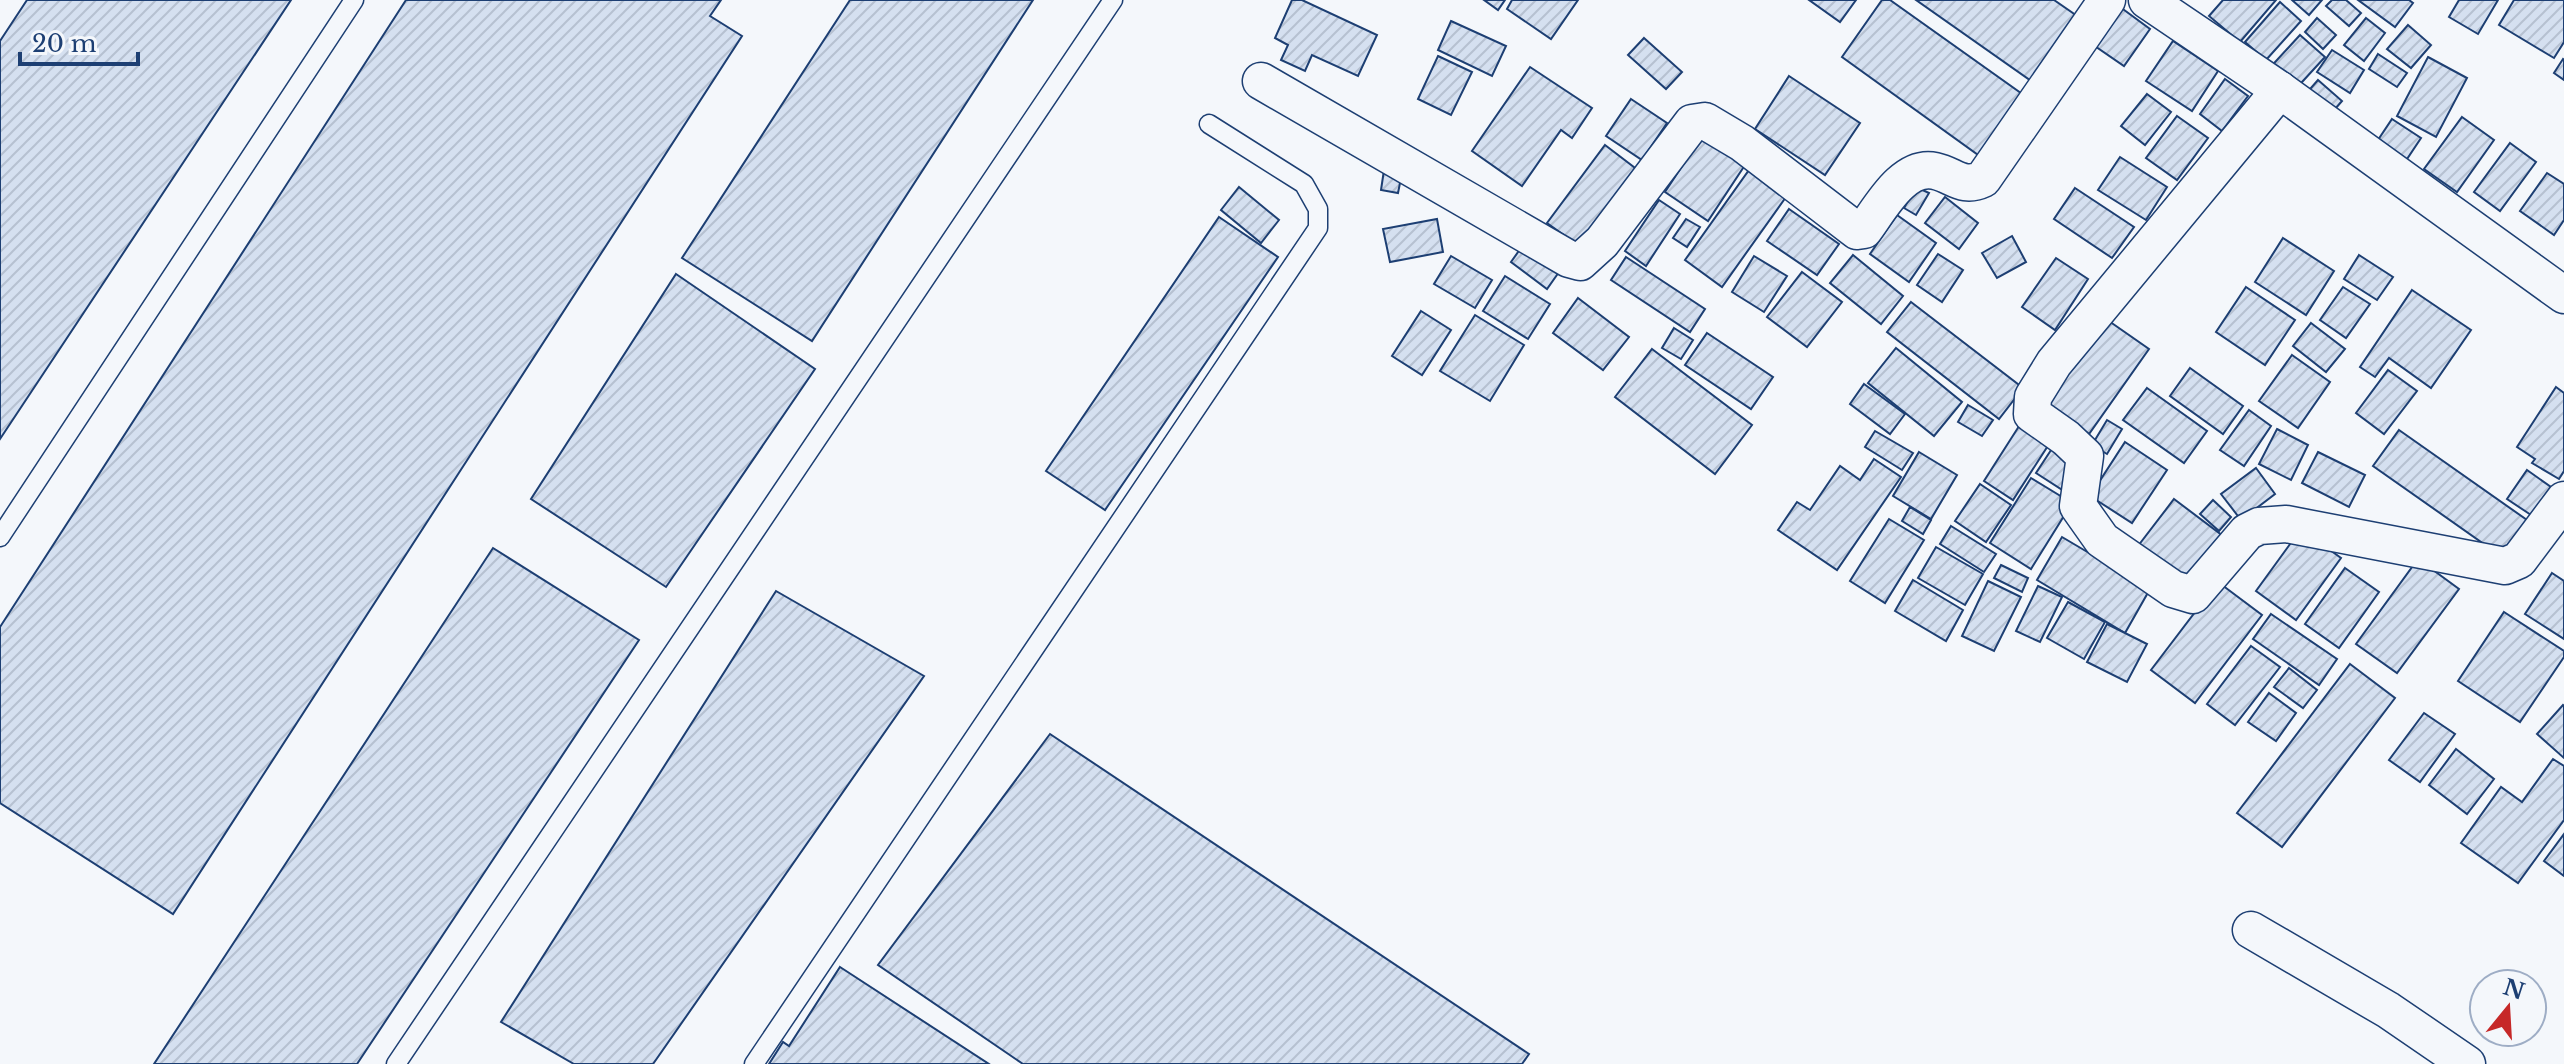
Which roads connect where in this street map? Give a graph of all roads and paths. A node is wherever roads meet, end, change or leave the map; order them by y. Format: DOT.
graph roads {
  1 [pos="354,0"];
  2 [pos="1113,0"];
  3 [pos="2107,0"];
  4 [pos="2147,0"];
  5 [pos="1261,81"];
  6 [pos="2280,90"];
  7 [pos="1209,124"];
  8 [pos="2564,295"];
  9 [pos="2564,500"];
  10 [pos="0,537"];
  11 [pos="2251,930"];
  12 [pos="396,1064"];
  13 [pos="754,1064"];
  14 [pos="2467,1064"];
  1 -- 10 [label="lane"];
  2 -- 12 [label="lane"];
  3 -- 5 [label="street"];
  4 -- 6 [label="street"];
  6 -- 8 [label="street"];
  6 -- 9 [label="street"];
  7 -- 13 [label="lane"];
  11 -- 14 [label="street"];
}
